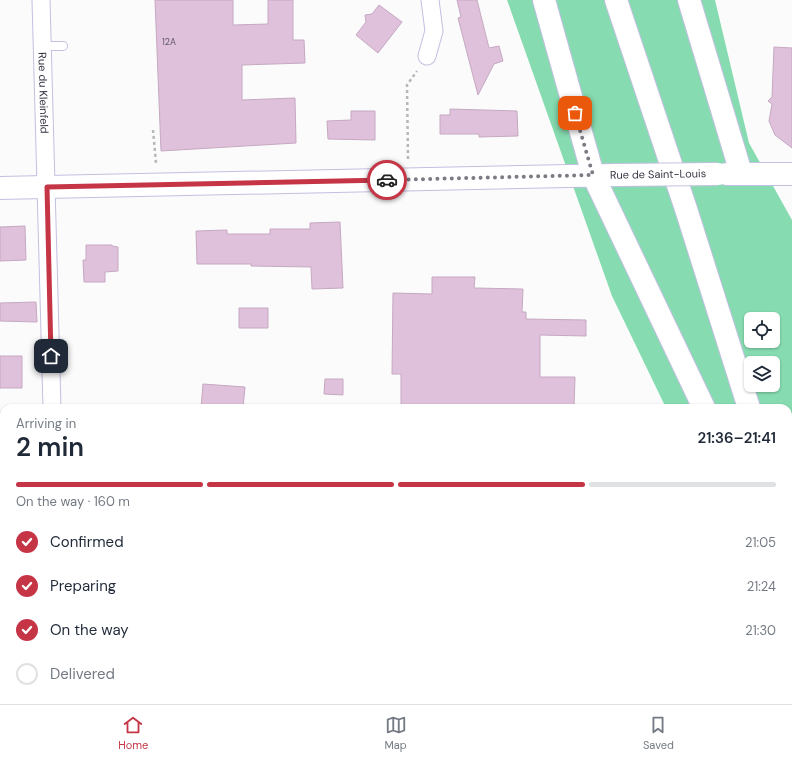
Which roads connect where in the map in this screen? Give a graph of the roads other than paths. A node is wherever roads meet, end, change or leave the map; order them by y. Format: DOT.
graph roads {
  1 [pos="41,0"];
  2 [pos="430,0"];
  3 [pos="544,0"];
  4 [pos="616,0"];
  5 [pos="689,0"];
  6 [pos="42,46"];
  7 [pos="62,46"];
  8 [pos="427,56"];
  9 [pos="741,173"];
  10 [pos="593,175"];
  11 [pos="791,178"];
  12 [pos="47,187"];
  13 [pos="0,188"];
  14 [pos="52,404"];
  15 [pos="702,404"];
  16 [pos="748,404"];
  1 -- 6 [label="street, Rue du Kleinfeld"];
  2 -- 8 [label="street"];
  3 -- 10 [label="main road"];
  4 -- 16 [label="main road"];
  5 -- 9 [label="main road"];
  6 -- 7 [label="lane"];
  6 -- 12 [label="street, Rue du Kleinfeld"];
  9 -- 10 [label="main road, Rue de Saint-Louis, bridge"];
  9 -- 11 [label="main road, Rue de Saint-Louis"];
  10 -- 12 [label="main road, Rue de Saint-Louis"];
  10 -- 15 [label="main road"];
  12 -- 13 [label="main road, Rue de Saint-Louis"];
  12 -- 14 [label="street, Rue du Kleinfeld"];
}
